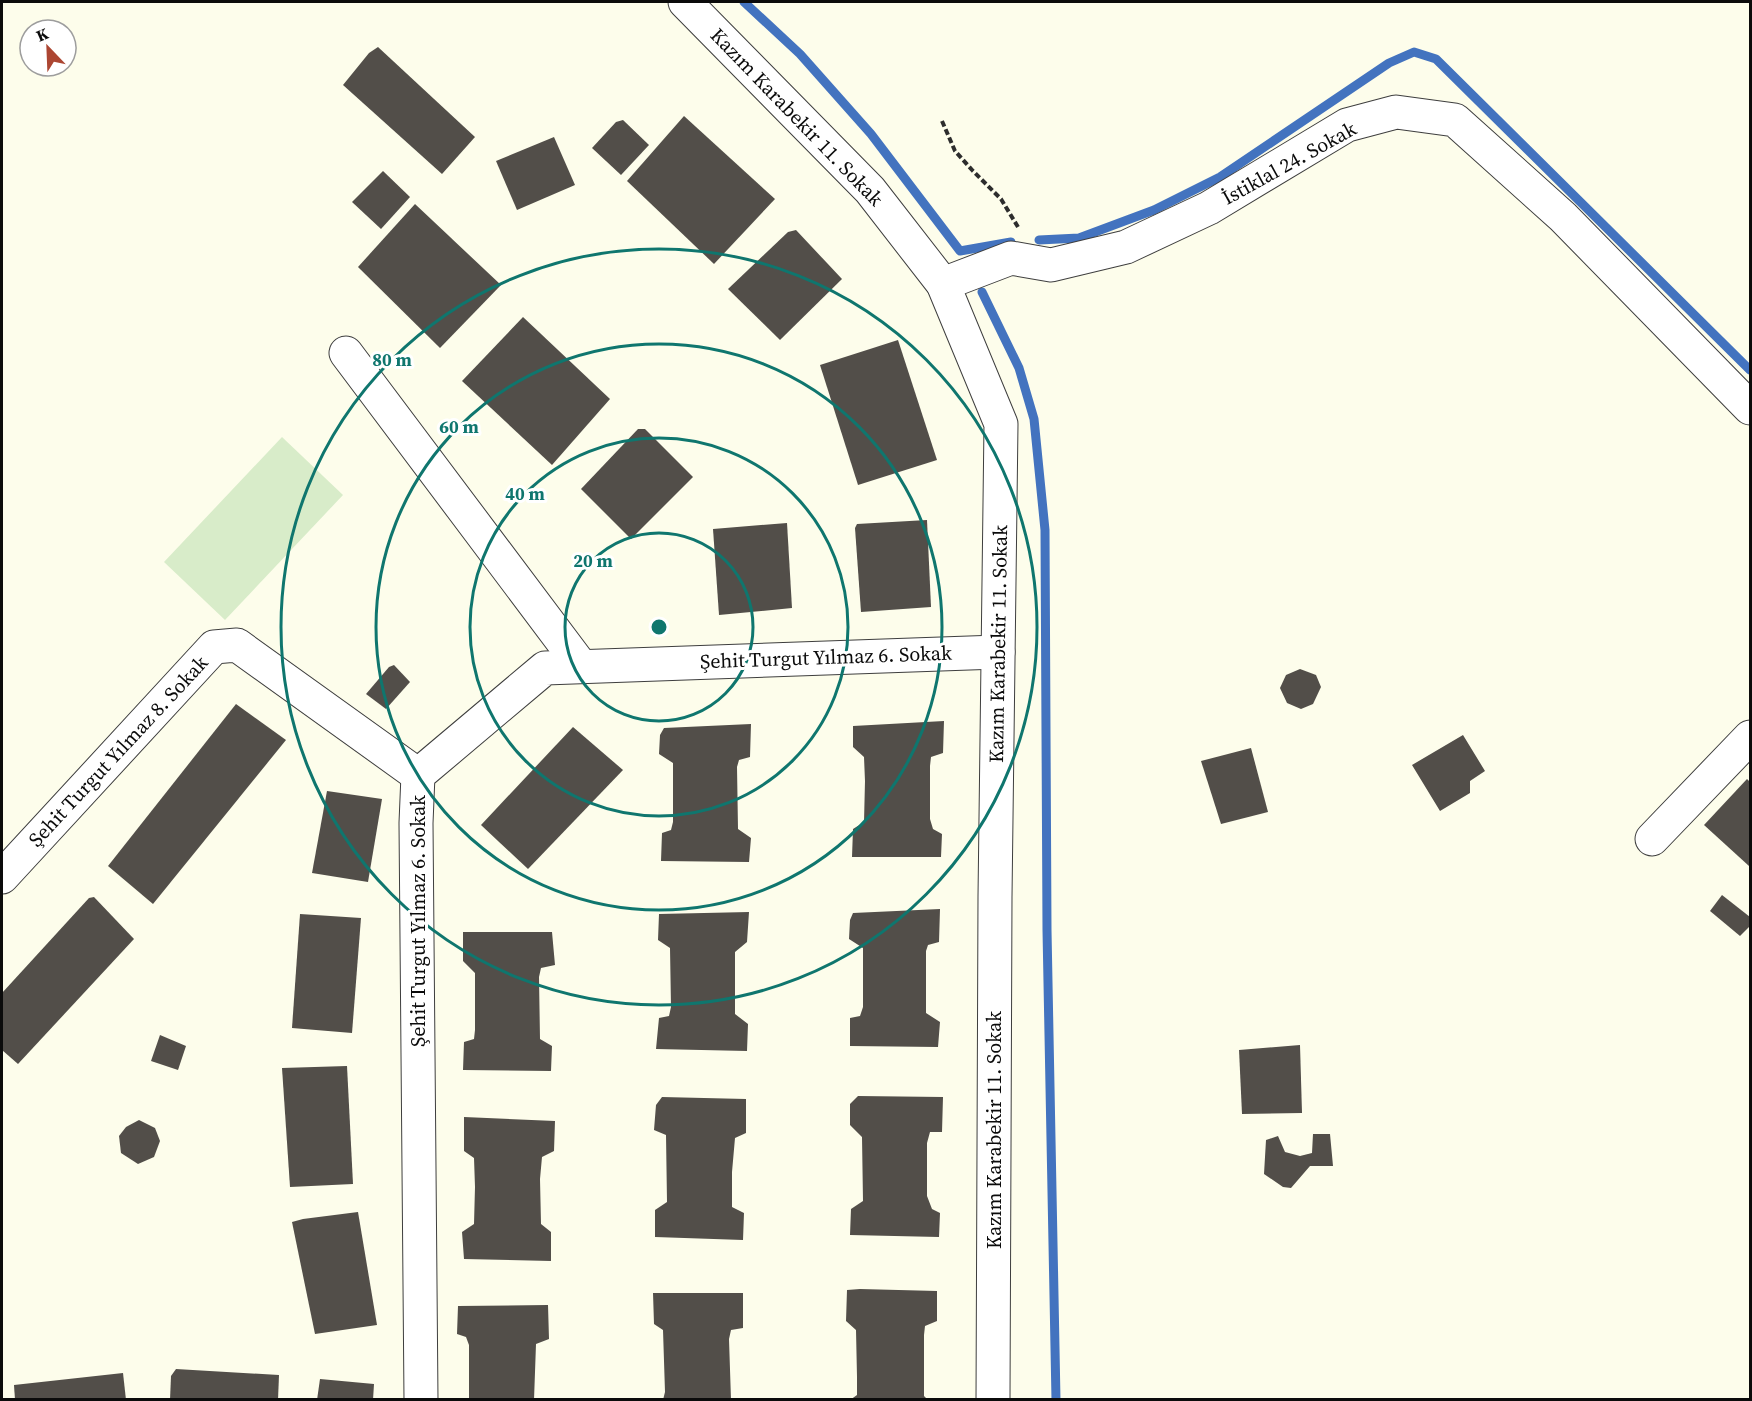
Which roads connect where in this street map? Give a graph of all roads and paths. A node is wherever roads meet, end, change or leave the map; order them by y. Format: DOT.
graph roads {
  1 [pos="685,2"];
  2 [pos="942,122"];
  3 [pos="1020,231"];
  4 [pos="943,284"];
  5 [pos="346,353"];
  6 [pos="1750,408"];
  7 [pos="998,651"];
  8 [pos="580,666"];
  9 [pos="1750,737"];
  10 [pos="418,775"];
  11 [pos="1652,838"];
  12 [pos="2,877"];
  13 [pos="422,1400"];
  14 [pos="993,1400"];
  1 -- 4 [label="street, Kazım Karabekir 11. Sokak"];
  2 -- 3 [label="path"];
  4 -- 6 [label="street, İstiklal 24. Sokak"];
  4 -- 7 [label="street, Kazım Karabekir 11. Sokak"];
  5 -- 8 [label="street"];
  7 -- 8 [label="street, Şehit Turgut Yılmaz 6. Sokak"];
  7 -- 14 [label="street, Kazım Karabekir 11. Sokak"];
  8 -- 10 [label="street, Şehit Turgut Yılmaz 6. Sokak"];
  9 -- 11 [label="street"];
  10 -- 12 [label="street, Şehit Turgut Yılmaz 8. Sokak"];
  10 -- 13 [label="street, Şehit Turgut Yılmaz 6. Sokak"];
}
